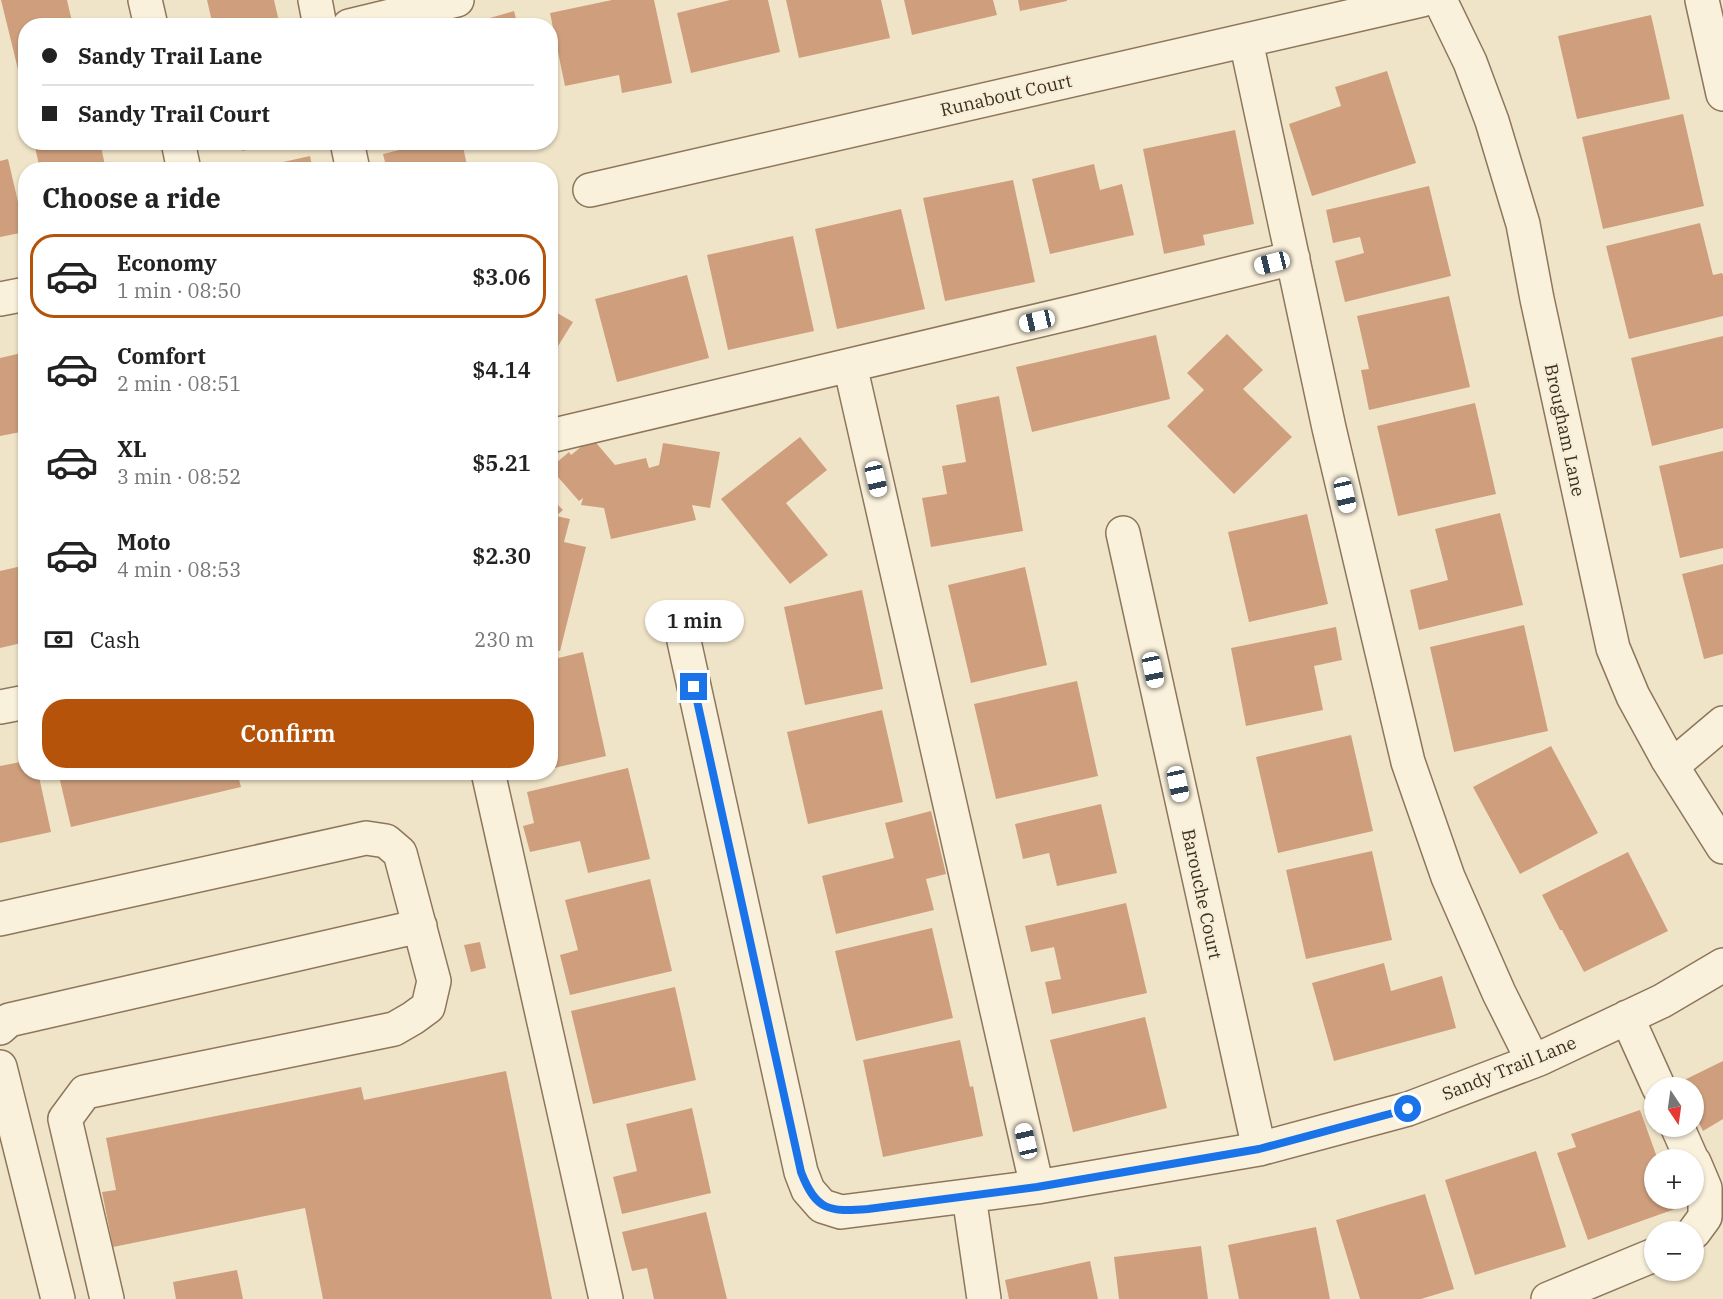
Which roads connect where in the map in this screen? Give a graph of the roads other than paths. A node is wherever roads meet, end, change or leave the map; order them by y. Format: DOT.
graph roads {
  1 [pos="145,0"];
  2 [pos="315,0"];
  3 [pos="457,0"];
  4 [pos="1422,0"];
  5 [pos="1440,0"];
  6 [pos="1702,0"];
  7 [pos="148,18"];
  8 [pos="318,18"];
  9 [pos="382,18"];
  10 [pos="1246,41"];
  11 [pos="1723,94"];
  12 [pos="590,190"];
  13 [pos="1293,258"];
  14 [pos="18,296"];
  15 [pos="0,299"];
  16 [pos="850,365"];
  17 [pos="558,434"];
  18 [pos="1123,533"];
  19 [pos="684,641"];
  20 [pos="18,704"];
  21 [pos="0,707"];
  22 [pos="1723,723"];
  23 [pos="1672,766"];
  24 [pos="490,780"];
  25 [pos="1723,846"];
  26 [pos="0,919"];
  27 [pos="420,926"];
  28 [pos="1723,965"];
  29 [pos="1627,1017"];
  30 [pos="0,1028"];
  31 [pos="1533,1061"];
  32 [pos="0,1067"];
  33 [pos="1654,1077"];
  34 [pos="1259,1149"];
  35 [pos="1704,1186"];
  36 [pos="1037,1187"];
  37 [pos="969,1196"];
  38 [pos="1702,1221"];
  39 [pos="1644,1259"];
  40 [pos="58,1299"];
  41 [pos="107,1299"];
  42 [pos="606,1299"];
  43 [pos="984,1299"];
  44 [pos="1548,1299"];
  1 -- 7 [label="street"];
  2 -- 8 [label="street"];
  3 -- 9 [label="street"];
  4 -- 10 [label="street, Runabout Court"];
  5 -- 23 [label="street, Brougham Lane"];
  6 -- 11 [label="street"];
  10 -- 12 [label="street, Runabout Court"];
  10 -- 13 [label="street"];
  13 -- 16 [label="street"];
  13 -- 31 [label="street"];
  14 -- 15 [label="street"];
  16 -- 17 [label="street"];
  16 -- 36 [label="street"];
  18 -- 34 [label="street, Barouche Court"];
  19 -- 37 [label="street, Sandy Trail Lane"];
  20 -- 21 [label="street"];
  22 -- 23 [label="street"];
  23 -- 25 [label="street, Brougham Lane"];
  24 -- 42 [label="street"];
  26 -- 27 [label="street"];
  27 -- 30 [label="street"];
  27 -- 41 [label="street"];
  28 -- 29 [label="street, Sandy Trail Lane"];
  29 -- 31 [label="street, Sandy Trail Lane"];
  29 -- 33 [label="street"];
  31 -- 34 [label="street, Sandy Trail Lane"];
  32 -- 40 [label="street"];
  34 -- 36 [label="street, Sandy Trail Lane"];
  35 -- 38 [label="street"];
  36 -- 37 [label="street, Sandy Trail Lane"];
  37 -- 43 [label="street"];
  39 -- 44 [label="street"];
}
